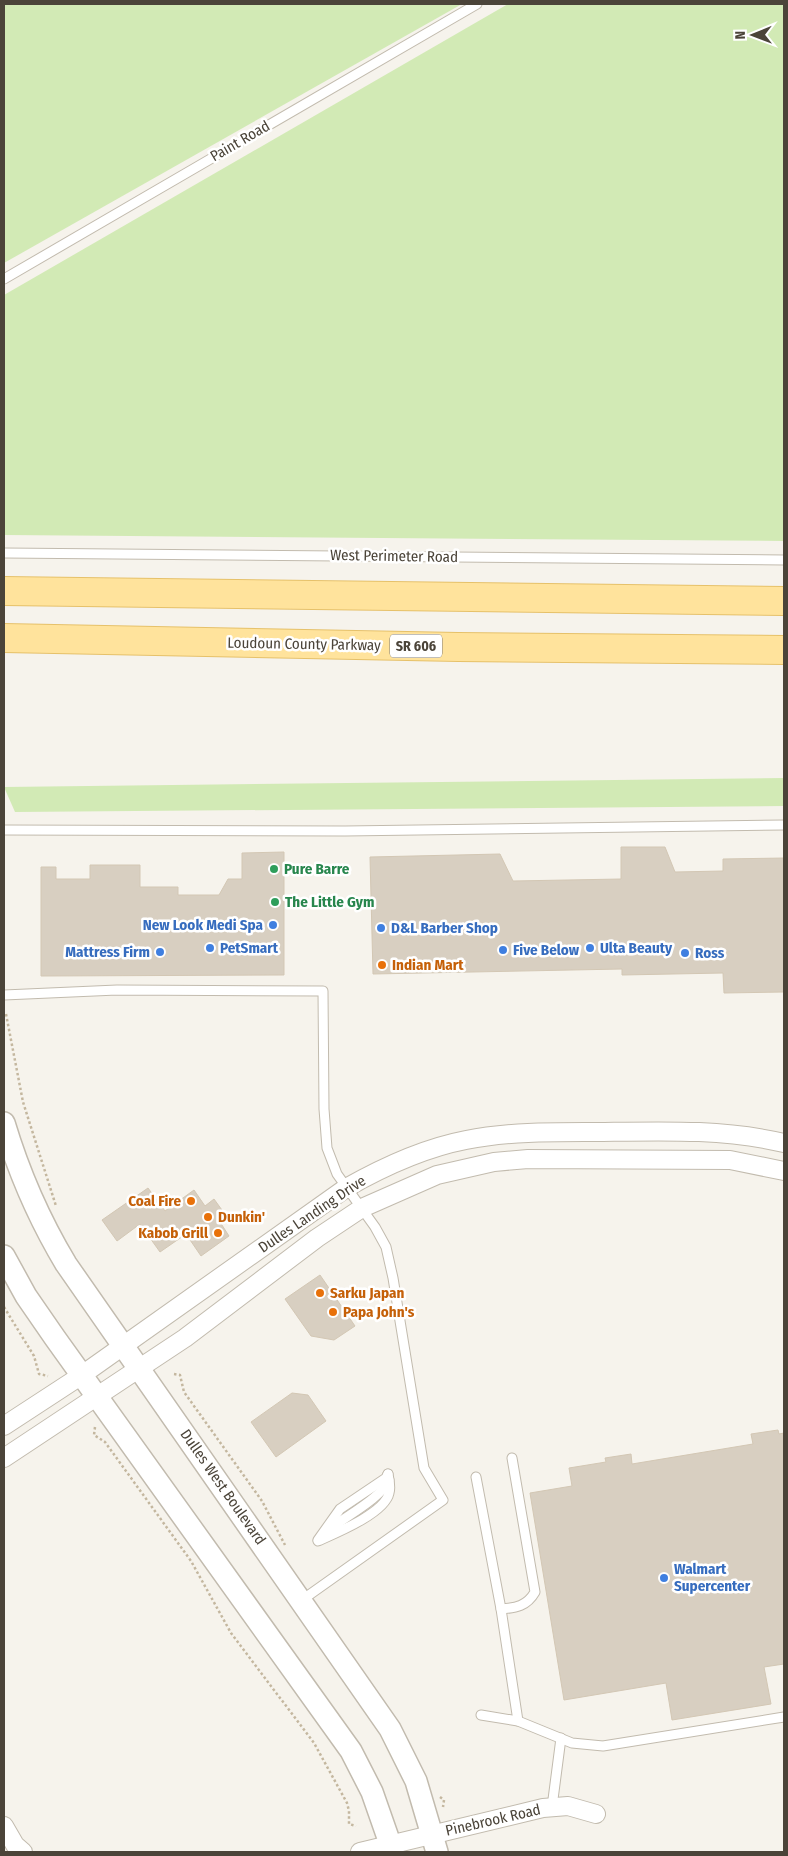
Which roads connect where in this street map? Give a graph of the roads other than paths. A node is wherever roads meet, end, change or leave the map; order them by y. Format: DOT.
graph roads {
  1 [pos="477,4"];
  2 [pos="4,278"];
  3 [pos="4,553"];
  4 [pos="784,560"];
  5 [pos="4,591"];
  6 [pos="784,601"];
  7 [pos="4,638"];
  8 [pos="48,639"];
  9 [pos="784,650"];
  10 [pos="4,658"];
  11 [pos="784,825"];
  12 [pos="4,830"];
  13 [pos="4,995"];
  14 [pos="4,1123"];
  15 [pos="784,1143"];
  16 [pos="784,1171"];
  17 [pos="346,1188"];
  18 [pos="362,1208"];
  19 [pos="4,1256"];
  20 [pos="122,1345"];
  21 [pos="140,1368"];
  22 [pos="82,1375"];
  23 [pos="97,1396"];
  24 [pos="4,1426"];
  25 [pos="4,1458"];
  26 [pos="512,1458"];
  27 [pos="388,1477"];
  28 [pos="476,1477"];
  29 [pos="302,1600"];
  30 [pos="500,1610"];
  31 [pos="481,1715"];
  32 [pos="784,1717"];
  33 [pos="518,1721"];
  34 [pos="561,1738"];
  35 [pos="552,1808"];
  36 [pos="596,1814"];
  37 [pos="4,1826"];
  38 [pos="434,1843"];
  39 [pos="391,1848"];
  40 [pos="16,1850"];
  41 [pos="360,1852"];
  1 -- 2 [label="lane, Paint Road"];
  3 -- 4 [label="lane, West Perimeter Road"];
  5 -- 6 [label="main road"];
  7 -- 8 [label="main road, Loudoun County Parkway / SR 606"];
  8 -- 9 [label="main road, Loudoun County Parkway / SR 606"];
  8 -- 10 [label="main road"];
  11 -- 12 [label="lane"];
  13 -- 17 [label="lane"];
  14 -- 20 [label="street, Dulles West Boulevard"];
  15 -- 17 [label="street, Dulles Landing Drive"];
  16 -- 18 [label="street, Dulles Landing Drive"];
  17 -- 18 [label="lane"];
  17 -- 20 [label="street, Dulles Landing Drive"];
  18 -- 21 [label="street, Dulles Landing Drive"];
  18 -- 29 [label="lane"];
  19 -- 22 [label="street"];
  20 -- 21 [label="street, Dulles West Boulevard"];
  20 -- 22 [label="street, Dulles Landing Drive"];
  21 -- 23 [label="street, Dulles Landing Drive"];
  21 -- 29 [label="street, Dulles West Boulevard"];
  22 -- 23 [label="street"];
  22 -- 24 [label="street, Dulles Landing Drive"];
  23 -- 25 [label="street, Dulles Landing Drive"];
  23 -- 39 [label="street"];
  26 -- 30 [label="lane"];
  27 -- 27 [label="lane"];
  28 -- 30 [label="lane"];
  29 -- 38 [label="street, Dulles West Boulevard"];
  30 -- 33 [label="lane"];
  31 -- 33 [label="lane"];
  32 -- 34 [label="lane"];
  33 -- 34 [label="lane"];
  34 -- 35 [label="lane"];
  35 -- 36 [label="street, Pinebrook Road"];
  35 -- 38 [label="street, Pinebrook Road"];
  37 -- 40 [label="street"];
  38 -- 39 [label="street, Pinebrook Road"];
  39 -- 41 [label="street, Pinebrook Road"];
}
